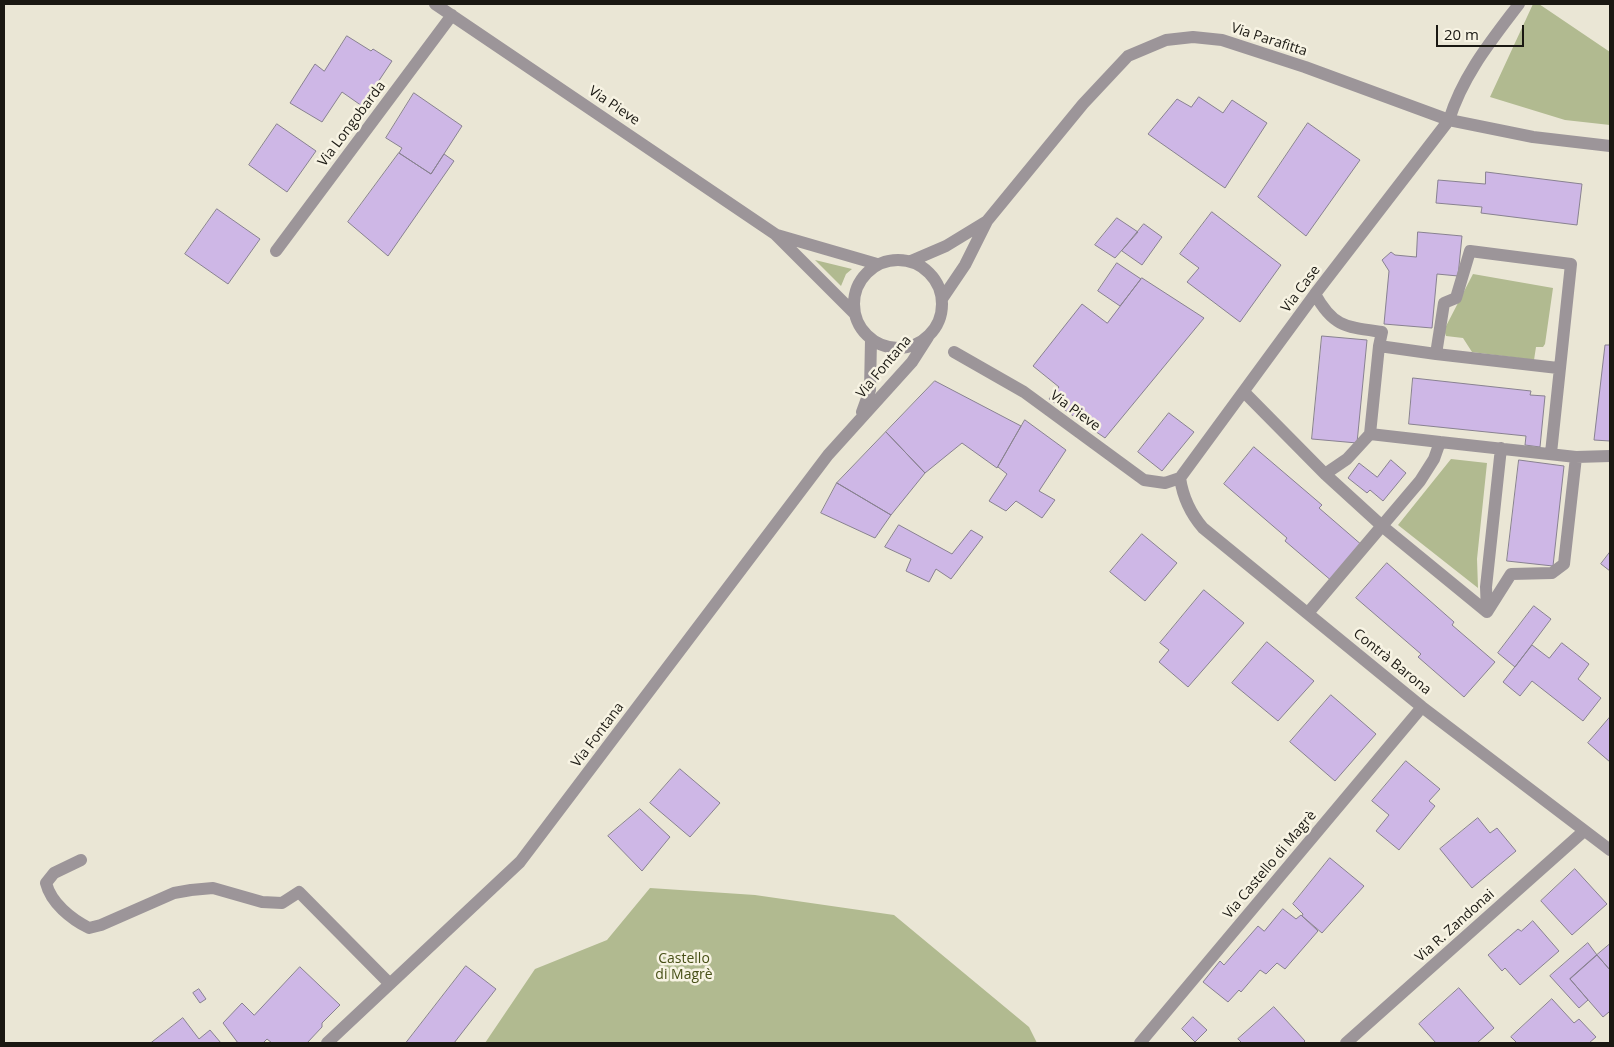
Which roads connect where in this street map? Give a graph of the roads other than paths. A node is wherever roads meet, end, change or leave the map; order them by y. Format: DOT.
graph roads {
  1 [pos="435,4"];
  2 [pos="1519,4"];
  3 [pos="452,15"];
  4 [pos="1449,120"];
  5 [pos="1610,146"];
  6 [pos="987,221"];
  7 [pos="775,234"];
  8 [pos="276,251"];
  9 [pos="911,261"];
  10 [pos="877,264"];
  11 [pos="1315,294"];
  12 [pos="942,299"];
  13 [pos="854,313"];
  14 [pos="928,337"];
  15 [pos="871,340"];
  16 [pos="1379,346"];
  17 [pos="954,352"];
  18 [pos="1436,354"];
  19 [pos="1558,368"];
  20 [pos="1244,392"];
  21 [pos="861,416"];
  22 [pos="1370,434"];
  23 [pos="1440,442"];
  24 [pos="1501,448"];
  25 [pos="1551,453"];
  26 [pos="1610,456"];
  27 [pos="1576,457"];
  28 [pos="1325,474"];
  29 [pos="1180,478"];
  30 [pos="1382,526"];
  31 [pos="1487,612"];
  32 [pos="1308,613"];
  33 [pos="1422,707"];
  34 [pos="1584,831"];
  35 [pos="1610,850"];
  36 [pos="81,860"];
  37 [pos="390,984"];
  38 [pos="327,1043"];
  39 [pos="1140,1043"];
  40 [pos="1346,1043"];
  1 -- 3 [label="street, Via Pieve"];
  2 -- 4 [label="street, Via Case"];
  3 -- 7 [label="street, Via Pieve"];
  3 -- 8 [label="street, Via Longobarda"];
  4 -- 5 [label="street, Via Parafitta"];
  4 -- 6 [label="street, Via Parafitta"];
  4 -- 11 [label="street, Via Case"];
  6 -- 9 [label="street, Via Parafitta"];
  6 -- 12 [label="street, Via Parafitta"];
  7 -- 10 [label="street, Via Pieve"];
  7 -- 13 [label="street, Via Pieve"];
  9 -- 10 [label="street"];
  9 -- 12 [label="street"];
  10 -- 13 [label="street"];
  11 -- 16 [label="street"];
  11 -- 20 [label="street, Via Case"];
  12 -- 14 [label="street"];
  13 -- 15 [label="street"];
  14 -- 15 [label="street"];
  14 -- 21 [label="street, Via Fontana"];
  15 -- 21 [label="street, Via Fontana"];
  16 -- 18 [label="street"];
  16 -- 22 [label="street"];
  17 -- 29 [label="street, Via Pieve"];
  18 -- 19 [label="street"];
  18 -- 19 [label="street"];
  19 -- 25 [label="street"];
  20 -- 28 [label="street"];
  20 -- 29 [label="street, Via Case"];
  21 -- 37 [label="street, Via Fontana"];
  22 -- 23 [label="street"];
  22 -- 28 [label="street"];
  23 -- 24 [label="street"];
  23 -- 30 [label="street"];
  24 -- 25 [label="street"];
  24 -- 31 [label="street"];
  25 -- 27 [label="street"];
  26 -- 27 [label="street"];
  27 -- 31 [label="street"];
  28 -- 30 [label="street"];
  29 -- 32 [label="street, Contrà Barona"];
  30 -- 31 [label="street"];
  30 -- 32 [label="street"];
  32 -- 33 [label="street, Contrà Barona"];
  33 -- 34 [label="street, Contrà Barona"];
  33 -- 39 [label="street, Via Castello di Magrè"];
  34 -- 35 [label="street, Contrà Barona"];
  34 -- 40 [label="street, Via R. Zandonai"];
  36 -- 37 [label="street"];
  37 -- 38 [label="street, Via Fontana"];
}
